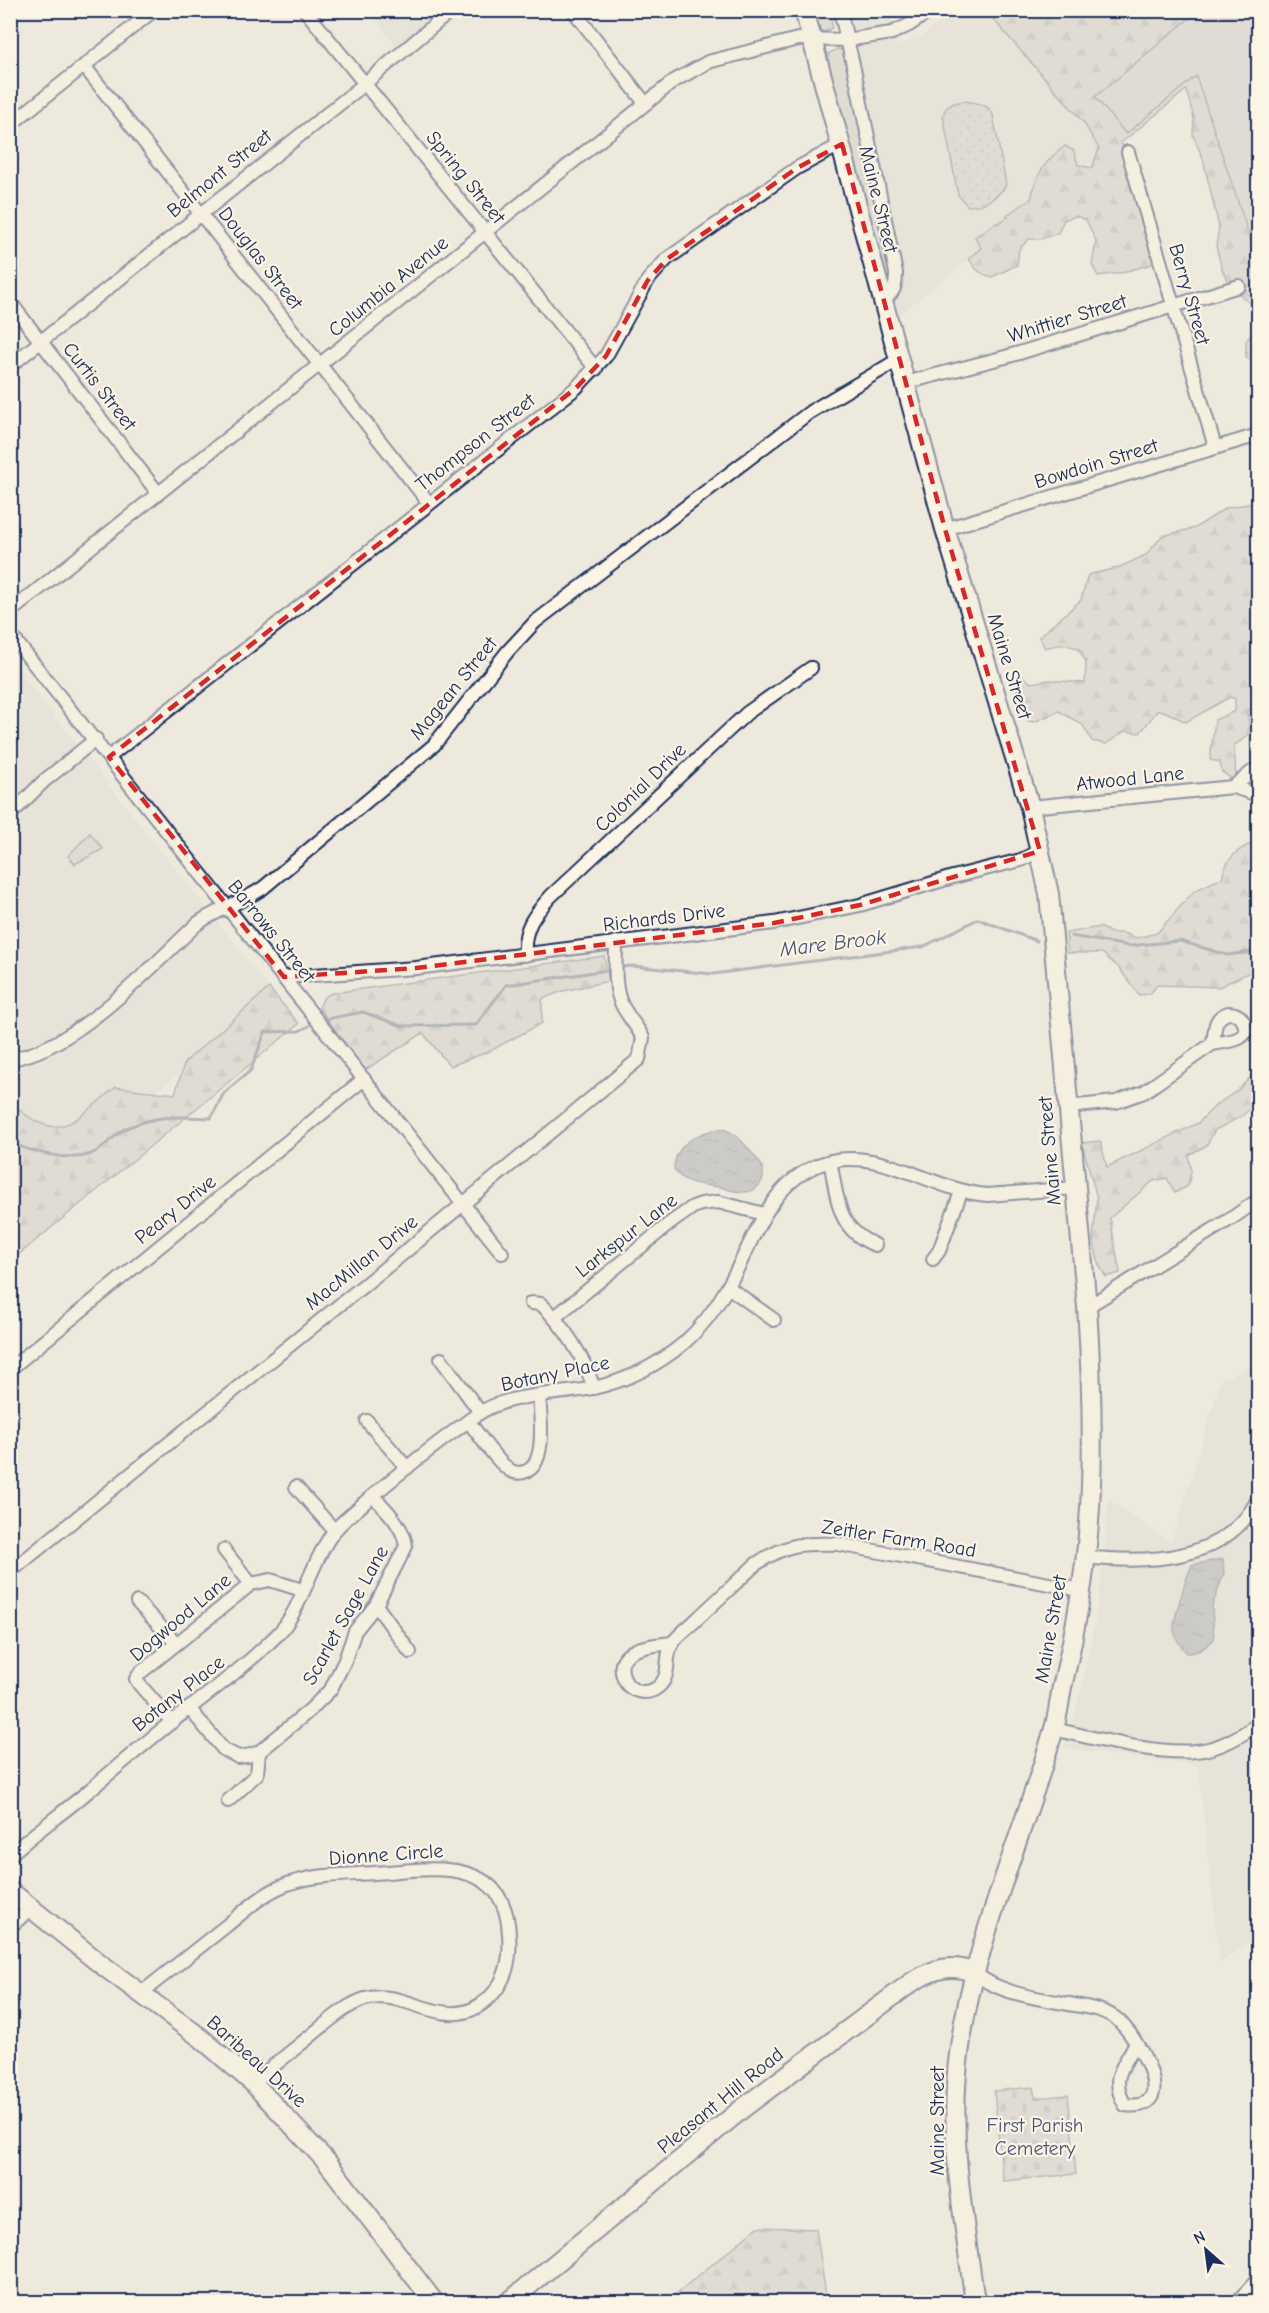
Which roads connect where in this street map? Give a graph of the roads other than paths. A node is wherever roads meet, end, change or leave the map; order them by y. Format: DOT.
graph roads {
  1 [pos="154,10"];
  2 [pos="305,10"];
  3 [pos="452,10"];
  4 [pos="573,10"];
  5 [pos="804,10"];
  6 [pos="840,10"];
  7 [pos="932,10"];
  8 [pos="812,39"];
  9 [pos="846,40"];
  10 [pos="84,66"];
  11 [pos="365,83"];
  12 [pos="645,103"];
  13 [pos="10,124"];
  14 [pos="842,144"];
  15 [pos="1128,152"];
  16 [pos="201,214"];
  17 [pos="486,233"];
  18 [pos="1239,286"];
  19 [pos="882,301"];
  20 [pos="10,302"];
  21 [pos="1174,306"];
  22 [pos="41,342"];
  23 [pos="898,360"];
  24 [pos="320,365"];
  25 [pos="10,366"];
  26 [pos="596,369"];
  27 [pos="905,383"];
  28 [pos="1258,435"];
  29 [pos="1215,447"];
  30 [pos="158,493"];
  31 [pos="429,503"];
  32 [pos="945,529"];
  33 [pos="10,612"];
  34 [pos="10,634"];
  35 [pos="811,668"];
  36 [pos="96,739"];
  37 [pos="110,757"];
  38 [pos="1258,771"];
  39 [pos="1233,787"];
  40 [pos="1258,795"];
  41 [pos="1030,807"];
  42 [pos="10,815"];
  43 [pos="1040,851"];
  44 [pos="227,907"];
  45 [pos="616,942"];
  46 [pos="525,955"];
  47 [pos="284,977"];
  48 [pos="1212,1044"];
  49 [pos="10,1059"];
  50 [pos="364,1079"];
  51 [pos="1068,1107"];
  52 [pos="830,1161"];
  53 [pos="1075,1188"];
  54 [pos="961,1192"];
  55 [pos="1258,1200"];
  56 [pos="464,1204"];
  57 [pos="764,1214"];
  58 [pos="875,1245"];
  59 [pos="502,1253"];
  60 [pos="933,1259"];
  61 [pos="728,1287"];
  62 [pos="531,1303"];
  63 [pos="1087,1307"];
  64 [pos="555,1317"];
  65 [pos="774,1320"];
  66 [pos="441,1359"];
  67 [pos="10,1369"];
  68 [pos="594,1388"];
  69 [pos="539,1395"];
  70 [pos="480,1412"];
  71 [pos="367,1420"];
  72 [pos="468,1421"];
  73 [pos="407,1468"];
  74 [pos="296,1487"];
  75 [pos="373,1496"];
  76 [pos="1258,1499"];
  77 [pos="334,1530"];
  78 [pos="224,1550"];
  79 [pos="1085,1557"];
  80 [pos="10,1572"];
  81 [pos="251,1584"];
  82 [pos="303,1590"];
  83 [pos="1081,1590"];
  84 [pos="137,1602"];
  85 [pos="376,1605"];
  86 [pos="176,1642"];
  87 [pos="673,1642"];
  88 [pos="410,1652"];
  89 [pos="189,1708"];
  90 [pos="172,1722"];
  91 [pos="1258,1724"];
  92 [pos="1054,1729"];
  93 [pos="260,1752"];
  94 [pos="228,1802"];
  95 [pos="10,1855"];
  96 [pos="10,1891"];
  97 [pos="31,1908"];
  98 [pos="10,1927"];
  99 [pos="975,1973"];
  100 [pos="140,1994"];
  101 [pos="1136,2044"];
  102 [pos="253,2082"];
  103 [pos="1258,2278"];
  104 [pos="434,2302"];
  105 [pos="509,2302"];
  106 [pos="975,2302"];
  107 [pos="1237,2302"];
  1 -- 10 [label="street"];
  2 -- 11 [label="street, Spring Street"];
  3 -- 11 [label="street, Belmont Street"];
  4 -- 12 [label="street"];
  5 -- 8 [label="street, Maine Street"];
  6 -- 9 [label="street"];
  7 -- 9 [label="street, Columbia Avenue"];
  8 -- 9 [label="street, Columbia Avenue"];
  8 -- 12 [label="street, Columbia Avenue"];
  8 -- 14 [label="street, Maine Street"];
  9 -- 19 [label="street"];
  10 -- 13 [label="street"];
  10 -- 16 [label="street, Douglas Street"];
  11 -- 16 [label="street, Belmont Street"];
  11 -- 17 [label="street, Spring Street"];
  12 -- 17 [label="street, Columbia Avenue"];
  14 -- 19 [label="street, Maine Street"];
  14 -- 26 [label="street, Thompson Street"];
  15 -- 21 [label="street, Berry Street"];
  16 -- 22 [label="street, Belmont Street"];
  16 -- 24 [label="street, Douglas Street"];
  17 -- 24 [label="street, Columbia Avenue"];
  17 -- 26 [label="street, Spring Street"];
  18 -- 21 [label="street, Whittier Street"];
  19 -- 23 [label="street, Maine Street"];
  20 -- 22 [label="street, Curtis Street"];
  21 -- 27 [label="street, Whittier Street"];
  21 -- 29 [label="street, Berry Street"];
  22 -- 25 [label="street, Belmont Street"];
  22 -- 30 [label="street, Curtis Street"];
  23 -- 27 [label="street, Maine Street"];
  23 -- 44 [label="street, Magean Street"];
  24 -- 30 [label="street, Columbia Avenue"];
  24 -- 31 [label="street, Douglas Street"];
  26 -- 31 [label="street, Thompson Street"];
  27 -- 32 [label="street, Maine Street"];
  28 -- 29 [label="street, Bowdoin Street"];
  29 -- 32 [label="street, Bowdoin Street"];
  30 -- 33 [label="street, Columbia Avenue"];
  31 -- 37 [label="street, Thompson Street"];
  32 -- 41 [label="street, Maine Street"];
  34 -- 36 [label="street, Barrows Street"];
  35 -- 46 [label="street, Colonial Drive"];
  36 -- 37 [label="street, Barrows Street"];
  36 -- 42 [label="street"];
  37 -- 44 [label="street, Barrows Street"];
  38 -- 39 [label="street, Atwood Lane"];
  39 -- 40 [label="street, Atwood Lane"];
  39 -- 41 [label="street, Atwood Lane"];
  41 -- 43 [label="street, Maine Street"];
  43 -- 45 [label="street, Richards Drive"];
  43 -- 51 [label="street, Maine Street"];
  44 -- 47 [label="street, Barrows Street"];
  44 -- 49 [label="street, Magean Street"];
  45 -- 46 [label="street, Richards Drive"];
  45 -- 56 [label="street, MacMillan Drive"];
  46 -- 47 [label="street, Richards Drive"];
  47 -- 50 [label="street, Barrows Street"];
  48 -- 51 [label="street"];
  50 -- 56 [label="street, Barrows Street"];
  50 -- 67 [label="street, Peary Drive"];
  51 -- 53 [label="street, Maine Street"];
  52 -- 54 [label="street, Botany Place"];
  52 -- 57 [label="street, Botany Place"];
  52 -- 58 [label="street"];
  53 -- 54 [label="street, Botany Place"];
  53 -- 63 [label="street, Maine Street"];
  54 -- 60 [label="street"];
  55 -- 63 [label="street"];
  56 -- 59 [label="street, Barrows Street"];
  56 -- 80 [label="street, MacMillan Drive"];
  57 -- 61 [label="street, Botany Place"];
  57 -- 64 [label="street, Larkspur Lane"];
  61 -- 65 [label="street"];
  61 -- 68 [label="street, Botany Place"];
  62 -- 64 [label="street"];
  63 -- 79 [label="street, Maine Street"];
  64 -- 68 [label="street"];
  66 -- 70 [label="street"];
  68 -- 69 [label="street, Botany Place"];
  69 -- 70 [label="street, Botany Place"];
  69 -- 72 [label="street"];
  70 -- 72 [label="street, Botany Place"];
  71 -- 73 [label="street"];
  72 -- 73 [label="street, Botany Place"];
  73 -- 75 [label="street, Botany Place"];
  74 -- 77 [label="street"];
  75 -- 77 [label="street, Botany Place"];
  75 -- 85 [label="street, Scarlet Sage Lane"];
  76 -- 79 [label="street"];
  77 -- 82 [label="street, Botany Place"];
  78 -- 81 [label="street"];
  79 -- 83 [label="street, Maine Street"];
  81 -- 82 [label="street, Dogwood Lane"];
  81 -- 86 [label="street, Dogwood Lane"];
  82 -- 89 [label="street, Botany Place"];
  83 -- 87 [label="street, Zeitler Farm Road"];
  83 -- 92 [label="street, Maine Street"];
  84 -- 86 [label="street"];
  85 -- 88 [label="street"];
  85 -- 93 [label="street, Scarlet Sage Lane"];
  86 -- 90 [label="street, Dogwood Lane"];
  87 -- 87 [label="street"];
  89 -- 90 [label="street, Botany Place"];
  89 -- 93 [label="street"];
  90 -- 95 [label="street, Botany Place"];
  91 -- 92 [label="street"];
  92 -- 99 [label="street, Maine Street"];
  93 -- 94 [label="street"];
  96 -- 97 [label="street, Baribeau Drive"];
  97 -- 98 [label="street"];
  97 -- 100 [label="street, Baribeau Drive"];
  99 -- 101 [label="street"];
  99 -- 105 [label="street, Pleasant Hill Road"];
  99 -- 106 [label="street, Maine Street"];
  100 -- 102 [label="street, Baribeau Drive"];
  100 -- 102 [label="street, Dionne Circle"];
  101 -- 101 [label="street"];
  102 -- 104 [label="street, Baribeau Drive"];
  103 -- 107 [label="street"];
}
